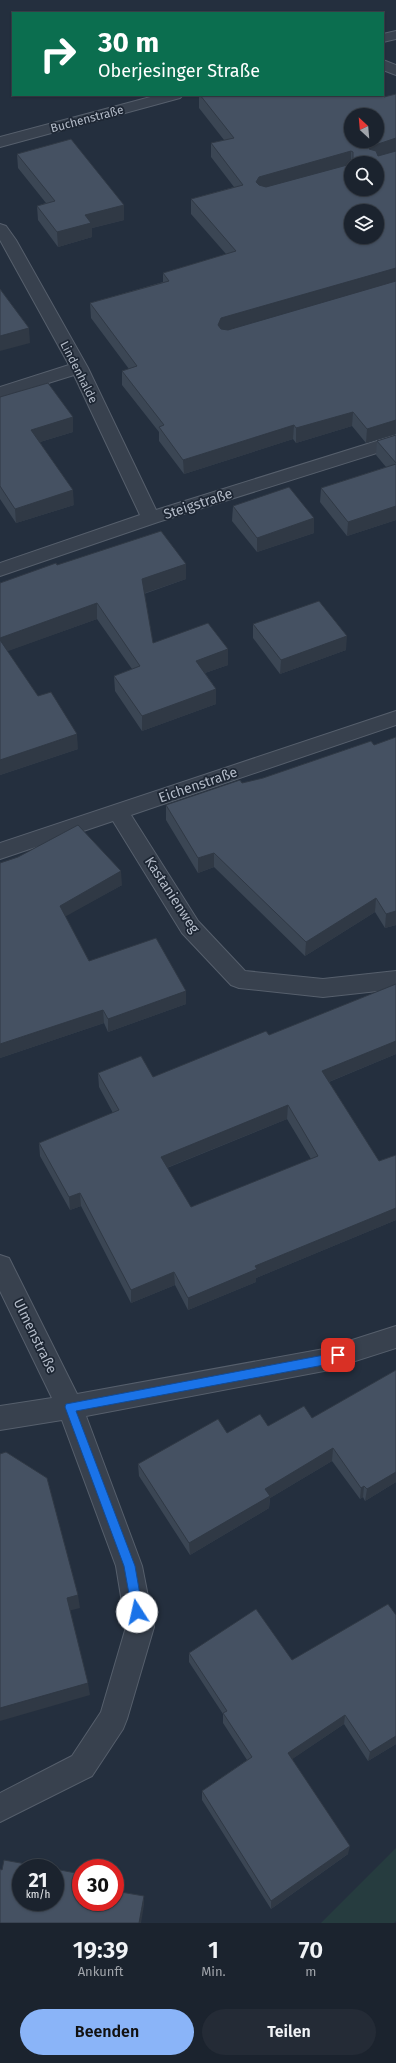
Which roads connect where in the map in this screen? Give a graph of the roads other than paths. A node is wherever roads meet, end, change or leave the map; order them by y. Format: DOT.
graph roads {
  1 [pos="396,35"];
  2 [pos="384,38"];
  3 [pos="384,65"];
  4 [pos="396,71"];
  5 [pos="171,96"];
  6 [pos="0,142"];
  7 [pos="0,229"];
  8 [pos="79,368"];
  9 [pos="0,393"];
  10 [pos="396,441"];
  11 [pos="151,518"];
  12 [pos="0,570"];
  13 [pos="396,718"];
  14 [pos="118,812"];
  15 [pos="0,851"];
  16 [pos="396,980"];
  17 [pos="0,1266"];
  18 [pos="396,1337"];
  19 [pos="70,1407"];
  20 [pos="0,1418"];
  21 [pos="0,1808"];
  1 -- 2 [label="street"];
  3 -- 4 [label="street"];
  5 -- 6 [label="street, Buchenstraße"];
  7 -- 8 [label="street, Lindenhalde"];
  8 -- 9 [label="street"];
  8 -- 11 [label="street, Lindenhalde"];
  10 -- 11 [label="street, Steigstraße"];
  11 -- 12 [label="street, Steigstraße"];
  13 -- 14 [label="street, Eichenstraße"];
  14 -- 15 [label="street, Eichenstraße"];
  14 -- 16 [label="street, Kastanienweg"];
  17 -- 19 [label="street, Ulmenstraße"];
  18 -- 19 [label="street"];
  19 -- 20 [label="street"];
  19 -- 21 [label="street, Ulmenstraße"];
}
